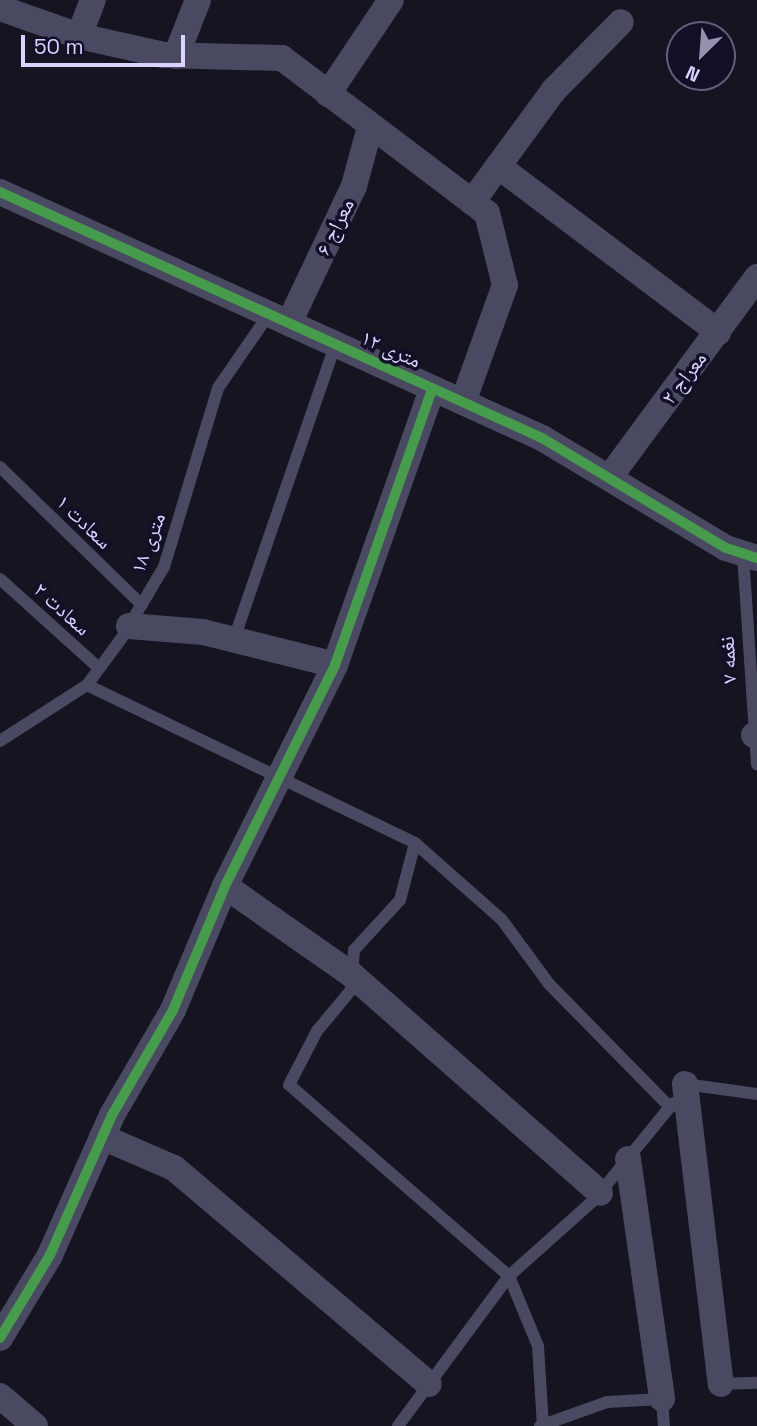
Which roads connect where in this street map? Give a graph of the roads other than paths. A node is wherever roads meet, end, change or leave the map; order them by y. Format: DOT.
graph roads {
  1 [pos="93,0"];
  2 [pos="198,0"];
  3 [pos="391,0"];
  4 [pos="0,8"];
  5 [pos="621,22"];
  6 [pos="79,36"];
  7 [pos="176,56"];
  8 [pos="328,94"];
  9 [pos="370,127"];
  10 [pos="498,166"];
  11 [pos="0,192"];
  12 [pos="472,202"];
  13 [pos="757,276"];
  14 [pos="279,318"];
  15 [pos="718,332"];
  16 [pos="335,345"];
  17 [pos="432,389"];
  18 [pos="463,402"];
  19 [pos="0,467"];
  20 [pos="609,478"];
  21 [pos="750,556"];
  22 [pos="0,579"];
  23 [pos="135,615"];
  24 [pos="234,639"];
  25 [pos="335,665"];
  26 [pos="99,668"];
  27 [pos="87,685"];
  28 [pos="755,736"];
  29 [pos="0,741"];
  30 [pos="757,765"];
  31 [pos="281,773"];
  32 [pos="415,843"];
  33 [pos="225,886"];
  34 [pos="352,975"];
  35 [pos="685,1084"];
  36 [pos="757,1094"];
  37 [pos="670,1107"];
  38 [pos="102,1137"];
  39 [pos="628,1159"];
  40 [pos="600,1193"];
  41 [pos="509,1276"];
  42 [pos="0,1338"];
  43 [pos="757,1383"];
  44 [pos="429,1384"];
  45 [pos="721,1384"];
  46 [pos="0,1396"];
  47 [pos="662,1399"];
  48 [pos="35,1426"];
  49 [pos="398,1426"];
  50 [pos="542,1426"];
  51 [pos="664,1426"];
  1 -- 6 [label="street"];
  2 -- 7 [label="street"];
  3 -- 8 [label="street"];
  4 -- 6 [label="street"];
  5 -- 10 [label="street"];
  6 -- 7 [label="street"];
  7 -- 8 [label="street"];
  8 -- 9 [label="street"];
  9 -- 12 [label="street"];
  9 -- 14 [label="street, معراج ۶"];
  10 -- 12 [label="street"];
  10 -- 15 [label="street"];
  11 -- 14 [label="street, ۱۲ متری"];
  12 -- 18 [label="street"];
  13 -- 15 [label="street, معراج ۲"];
  14 -- 16 [label="street, ۱۲ متری"];
  14 -- 23 [label="lane, ۱۸ متری"];
  15 -- 20 [label="street, معراج ۲"];
  16 -- 17 [label="street, ۱۲ متری"];
  16 -- 24 [label="lane"];
  17 -- 18 [label="street, ۱۲ متری"];
  17 -- 25 [label="street"];
  18 -- 20 [label="street, ۱۲ متری"];
  19 -- 23 [label="lane, سعادت ۱"];
  20 -- 21 [label="street, ۱۲ متری"];
  21 -- 28 [label="lane, نغمه ۷"];
  22 -- 26 [label="lane, سعادت ۲"];
  23 -- 24 [label="street"];
  23 -- 26 [label="lane, ۱۸ متری"];
  24 -- 25 [label="street"];
  25 -- 31 [label="street"];
  26 -- 27 [label="lane, ۱۸ متری"];
  27 -- 29 [label="lane, ۱۸ متری"];
  27 -- 31 [label="lane"];
  28 -- 30 [label="lane, نغمه ۷"];
  31 -- 32 [label="lane"];
  31 -- 33 [label="street"];
  32 -- 34 [label="lane"];
  32 -- 37 [label="lane"];
  33 -- 34 [label="street"];
  33 -- 38 [label="street"];
  34 -- 40 [label="street"];
  34 -- 41 [label="lane"];
  35 -- 36 [label="lane"];
  35 -- 37 [label="lane"];
  35 -- 45 [label="street"];
  37 -- 39 [label="lane"];
  38 -- 42 [label="street"];
  38 -- 44 [label="street"];
  39 -- 40 [label="lane"];
  39 -- 47 [label="street"];
  40 -- 41 [label="lane"];
  41 -- 44 [label="lane"];
  41 -- 50 [label="lane"];
  43 -- 45 [label="lane"];
  44 -- 49 [label="lane"];
  46 -- 48 [label="street"];
  47 -- 50 [label="lane"];
  47 -- 51 [label="lane"];
}
